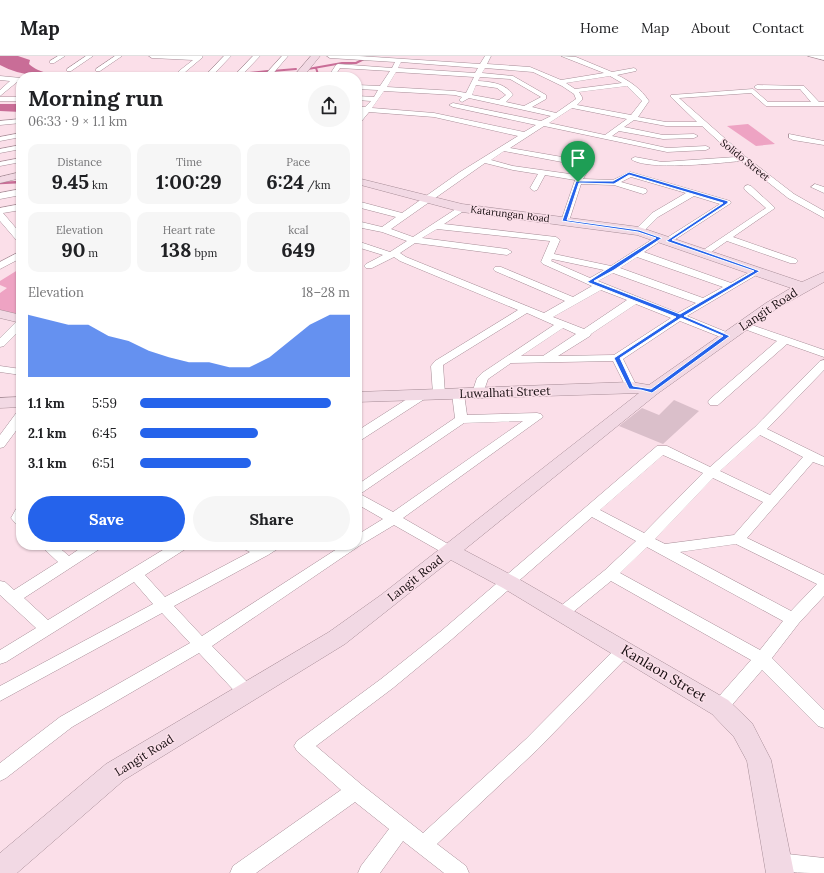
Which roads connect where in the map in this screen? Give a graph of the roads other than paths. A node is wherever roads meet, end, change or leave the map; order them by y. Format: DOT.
graph roads {
  1 [pos="62,56"];
  2 [pos="90,56"];
  3 [pos="119,56"];
  4 [pos="152,56"];
  5 [pos="228,56"];
  6 [pos="257,56"];
  7 [pos="285,56"];
  8 [pos="316,56"];
  9 [pos="330,56"];
  10 [pos="460,56"];
  11 [pos="488,56"];
  12 [pos="564,56"];
  13 [pos="811,56"];
  14 [pos="199,57"];
  15 [pos="824,58"];
  16 [pos="400,60"];
  17 [pos="52,62"];
  18 [pos="457,63"];
  19 [pos="484,65"];
  20 [pos="368,68"];
  21 [pos="394,69"];
  22 [pos="69,70"];
  23 [pos="98,70"];
  24 [pos="634,70"];
  25 [pos="181,72"];
  26 [pos="212,72"];
  27 [pos="241,72"];
  28 [pos="271,72"];
  29 [pos="302,72"];
  30 [pos="334,72"];
  31 [pos="478,74"];
  32 [pos="610,74"];
  33 [pos="362,75"];
  34 [pos="0,78"];
  35 [pos="16,80"];
  36 [pos="16,80"];
  37 [pos="752,80"];
  38 [pos="0,81"];
  39 [pos="16,81"];
  40 [pos="418,81"];
  41 [pos="447,82"];
  42 [pos="558,82"];
  43 [pos="475,83"];
  44 [pos="628,84"];
  45 [pos="362,87"];
  46 [pos="382,89"];
  47 [pos="755,89"];
  48 [pos="574,91"];
  49 [pos="0,93"];
  50 [pos="16,96"];
  51 [pos="468,96"];
  52 [pos="362,98"];
  53 [pos="376,98"];
  54 [pos="500,103"];
  55 [pos="821,104"];
  56 [pos="571,106"];
  57 [pos="525,108"];
  58 [pos="362,110"];
  59 [pos="367,110"];
  60 [pos="557,115"];
  61 [pos="362,116"];
  62 [pos="632,118"];
  63 [pos="16,121"];
  64 [pos="0,123"];
  65 [pos="542,124"];
  66 [pos="684,124"];
  67 [pos="702,124"];
  68 [pos="618,128"];
  69 [pos="525,135"];
  70 [pos="16,136"];
  71 [pos="694,136"];
  72 [pos="792,136"];
  73 [pos="605,138"];
  74 [pos="0,139"];
  75 [pos="824,143"];
  76 [pos="16,148"];
  77 [pos="706,148"];
  78 [pos="504,149"];
  79 [pos="0,151"];
  80 [pos="635,159"];
  81 [pos="743,159"];
  82 [pos="16,161"];
  83 [pos="485,161"];
  84 [pos="720,161"];
  85 [pos="0,164"];
  86 [pos="543,172"];
  87 [pos="11,178"];
  88 [pos="578,180"];
  89 [pos="362,182"];
  90 [pos="614,183"];
  91 [pos="534,188"];
  92 [pos="748,188"];
  93 [pos="643,191"];
  94 [pos="694,192"];
  95 [pos="16,193"];
  96 [pos="0,196"];
  97 [pos="427,200"];
  98 [pos="362,205"];
  99 [pos="16,207"];
  100 [pos="462,208"];
  101 [pos="0,211"];
  102 [pos="0,215"];
  103 [pos="824,215"];
  104 [pos="402,216"];
  105 [pos="565,221"];
  106 [pos="362,225"];
  107 [pos="435,226"];
  108 [pos="384,230"];
  109 [pos="639,231"];
  110 [pos="16,234"];
  111 [pos="726,238"];
  112 [pos="664,239"];
  113 [pos="414,240"];
  114 [pos="362,245"];
  115 [pos="507,252"];
  116 [pos="636,253"];
  117 [pos="704,253"];
  118 [pos="392,254"];
  119 [pos="550,256"];
  120 [pos="16,257"];
  121 [pos="793,261"];
  122 [pos="0,266"];
  123 [pos="369,266"];
  124 [pos="498,269"];
  125 [pos="612,269"];
  126 [pos="758,271"];
  127 [pos="824,276"];
  128 [pos="590,282"];
  129 [pos="600,286"];
  130 [pos="731,286"];
  131 [pos="801,287"];
  132 [pos="635,300"];
  133 [pos="573,301"];
  134 [pos="704,302"];
  135 [pos="525,310"];
  136 [pos="0,314"];
  137 [pos="680,316"];
  138 [pos="16,318"];
  139 [pos="545,318"];
  140 [pos="562,324"];
  141 [pos="743,325"];
  142 [pos="16,328"];
  143 [pos="586,334"];
  144 [pos="727,336"];
  145 [pos="785,340"];
  146 [pos="0,344"];
  147 [pos="824,354"];
  148 [pos="617,358"];
  149 [pos="546,359"];
  150 [pos="511,360"];
  151 [pos="824,363"];
  152 [pos="0,369"];
  153 [pos="16,371"];
  154 [pos="641,389"];
  155 [pos="478,393"];
  156 [pos="440,394"];
  157 [pos="458,394"];
  158 [pos="422,395"];
  159 [pos="362,397"];
  160 [pos="16,402"];
  161 [pos="714,402"];
  162 [pos="0,403"];
  163 [pos="460,419"];
  164 [pos="16,422"];
  165 [pos="759,430"];
  166 [pos="362,434"];
  167 [pos="0,444"];
  168 [pos="811,456"];
  169 [pos="824,462"];
  170 [pos="712,472"];
  171 [pos="362,488"];
  172 [pos="362,501"];
  173 [pos="772,501"];
  174 [pos="590,510"];
  175 [pos="393,519"];
  176 [pos="362,539"];
  177 [pos="738,539"];
  178 [pos="646,540"];
  179 [pos="664,549"];
  180 [pos="54,550"];
  181 [pos="87,550"];
  182 [pos="174,550"];
  183 [pos="267,550"];
  184 [pos="345,550"];
  185 [pos="450,551"];
  186 [pos="67,562"];
  187 [pos="136,574"];
  188 [pos="610,574"];
  189 [pos="824,581"];
  190 [pos="510,583"];
  191 [pos="0,586"];
  192 [pos="824,586"];
  193 [pos="13,598"];
  194 [pos="164,606"];
  195 [pos="562,613"];
  196 [pos="793,618"];
  197 [pos="48,629"];
  198 [pos="202,644"];
  199 [pos="625,649"];
  200 [pos="0,658"];
  201 [pos="762,659"];
  202 [pos="247,693"];
  203 [pos="0,694"];
  204 [pos="720,706"];
  205 [pos="824,719"];
  206 [pos="0,773"];
  207 [pos="355,791"];
  208 [pos="402,827"];
  209 [pos="423,845"];
  210 [pos="824,867"];
  211 [pos="779,868"];
  212 [pos="0,870"];
  213 [pos="240,873"];
  214 [pos="368,873"];
  215 [pos="459,873"];
  1 -- 17 [label="street"];
  2 -- 22 [label="street"];
  3 -- 23 [label="street"];
  4 -- 14 [label="street"];
  5 -- 26 [label="street"];
  6 -- 27 [label="street"];
  7 -- 28 [label="street"];
  8 -- 29 [label="street"];
  9 -- 16 [label="street"];
  10 -- 18 [label="street"];
  11 -- 19 [label="street"];
  12 -- 32 [label="street"];
  13 -- 15 [label="street"];
  14 -- 25 [label="street"];
  16 -- 18 [label="street"];
  16 -- 21 [label="street"];
  18 -- 19 [label="street"];
  19 -- 31 [label="street"];
  19 -- 42 [label="street"];
  20 -- 21 [label="street"];
  20 -- 30 [label="street"];
  20 -- 33 [label="street"];
  21 -- 40 [label="street"];
  21 -- 46 [label="street"];
  24 -- 32 [label="street"];
  31 -- 41 [label="street"];
  31 -- 43 [label="street"];
  31 -- 57 [label="street"];
  32 -- 42 [label="street"];
  32 -- 44 [label="street"];
  34 -- 35 [label="street"];
  36 -- 38 [label="street"];
  37 -- 47 [label="street"];
  39 -- 49 [label="street"];
  40 -- 41 [label="street"];
  40 -- 41 [label="street"];
  40 -- 46 [label="street"];
  41 -- 51 [label="street"];
  42 -- 48 [label="street"];
  43 -- 51 [label="street"];
  43 -- 54 [label="street"];
  44 -- 48 [label="street"];
  44 -- 62 [label="street"];
  45 -- 46 [label="street"];
  46 -- 53 [label="street"];
  47 -- 55 [label="street"];
  47 -- 55 [label="street"];
  47 -- 67 [label="street, Solido Street"];
  48 -- 56 [label="street"];
  49 -- 50 [label="street"];
  51 -- 54 [label="street"];
  51 -- 65 [label="street"];
  52 -- 53 [label="street"];
  53 -- 59 [label="street"];
  54 -- 57 [label="street"];
  56 -- 60 [label="street"];
  56 -- 62 [label="street"];
  57 -- 60 [label="street"];
  58 -- 59 [label="street"];
  59 -- 61 [label="street"];
  59 -- 69 [label="street"];
  60 -- 65 [label="street"];
  62 -- 66 [label="street"];
  62 -- 68 [label="street"];
  63 -- 64 [label="street"];
  65 -- 69 [label="street"];
  65 -- 73 [label="street"];
  66 -- 67 [label="street"];
  66 -- 71 [label="street"];
  67 -- 81 [label="street, Solido Street"];
  68 -- 71 [label="street"];
  68 -- 73 [label="street"];
  69 -- 78 [label="street"];
  70 -- 74 [label="street"];
  71 -- 77 [label="street"];
  72 -- 75 [label="street"];
  73 -- 77 [label="street"];
  76 -- 79 [label="street"];
  77 -- 84 [label="street"];
  78 -- 83 [label="street"];
  78 -- 88 [label="street"];
  80 -- 84 [label="street"];
  81 -- 84 [label="street"];
  81 -- 103 [label="street, Solido Street"];
  82 -- 85 [label="street"];
  83 -- 86 [label="street"];
  83 -- 97 [label="street"];
  85 -- 87 [label="street"];
  86 -- 88 [label="street"];
  86 -- 91 [label="street"];
  88 -- 90 [label="street"];
  88 -- 105 [label="street"];
  89 -- 97 [label="street, Katarungan Road"];
  90 -- 93 [label="street"];
  90 -- 94 [label="street"];
  92 -- 111 [label="street"];
  94 -- 109 [label="street"];
  94 -- 112 [label="street"];
  95 -- 96 [label="street"];
  97 -- 100 [label="street, Katarungan Road"];
  97 -- 104 [label="street"];
  98 -- 104 [label="street"];
  99 -- 101 [label="street"];
  100 -- 105 [label="street, Katarungan Road"];
  100 -- 107 [label="street"];
  102 -- 110 [label="street"];
  104 -- 108 [label="street"];
  105 -- 109 [label="street, Katarungan Road"];
  106 -- 108 [label="street"];
  107 -- 113 [label="street"];
  107 -- 119 [label="street"];
  108 -- 113 [label="street"];
  109 -- 112 [label="street, Katarungan Road"];
  111 -- 117 [label="street"];
  111 -- 121 [label="street"];
  112 -- 116 [label="street"];
  112 -- 117 [label="street, Katarungan Road"];
  113 -- 115 [label="street"];
  113 -- 118 [label="street"];
  114 -- 118 [label="street"];
  116 -- 125 [label="street"];
  116 -- 130 [label="street"];
  117 -- 126 [label="street, Katarungan Road"];
  118 -- 123 [label="street"];
  118 -- 135 [label="street"];
  119 -- 125 [label="street"];
  119 -- 128 [label="street"];
  120 -- 122 [label="street"];
  124 -- 133 [label="street"];
  125 -- 128 [label="street"];
  125 -- 134 [label="street"];
  126 -- 130 [label="street"];
  126 -- 131 [label="street, Katarungan Road"];
  127 -- 131 [label="street, Langit Road"];
  128 -- 129 [label="street"];
  129 -- 132 [label="street"];
  129 -- 133 [label="street"];
  130 -- 134 [label="street"];
  131 -- 141 [label="street, Langit Road"];
  132 -- 137 [label="street"];
  132 -- 143 [label="street"];
  133 -- 139 [label="street"];
  134 -- 137 [label="street"];
  135 -- 139 [label="street"];
  135 -- 156 [label="street"];
  136 -- 138 [label="street"];
  137 -- 144 [label="street"];
  137 -- 148 [label="street"];
  139 -- 140 [label="street"];
  140 -- 143 [label="street"];
  140 -- 150 [label="street"];
  141 -- 144 [label="street, Langit Road"];
  141 -- 145 [label="street"];
  142 -- 146 [label="street"];
  143 -- 149 [label="street"];
  144 -- 154 [label="street, Langit Road"];
  145 -- 147 [label="street"];
  145 -- 161 [label="street"];
  148 -- 149 [label="street"];
  148 -- 154 [label="street"];
  149 -- 150 [label="street"];
  150 -- 155 [label="street"];
  151 -- 165 [label="street"];
  152 -- 153 [label="street"];
  154 -- 155 [label="street, Luwalhati Street"];
  154 -- 185 [label="street, Langit Road"];
  155 -- 157 [label="street, Luwalhati Street"];
  156 -- 157 [label="street, Luwalhati Street"];
  156 -- 158 [label="street, Luwalhati Street"];
  157 -- 163 [label="street"];
  158 -- 159 [label="street, Luwalhati Street"];
  158 -- 166 [label="street"];
  160 -- 162 [label="street"];
  163 -- 171 [label="street"];
  163 -- 175 [label="street"];
  164 -- 167 [label="street"];
  165 -- 168 [label="street"];
  165 -- 170 [label="street"];
  168 -- 169 [label="street"];
  168 -- 173 [label="street"];
  170 -- 173 [label="street"];
  170 -- 174 [label="street"];
  170 -- 178 [label="street"];
  172 -- 175 [label="street"];
  173 -- 177 [label="street"];
  174 -- 178 [label="street"];
  174 -- 190 [label="street"];
  175 -- 176 [label="street"];
  175 -- 185 [label="street"];
  177 -- 179 [label="street"];
  177 -- 189 [label="street"];
  178 -- 179 [label="street"];
  178 -- 188 [label="street"];
  179 -- 196 [label="street"];
  180 -- 186 [label="street"];
  181 -- 186 [label="street"];
  182 -- 187 [label="street"];
  183 -- 194 [label="street"];
  184 -- 198 [label="street"];
  185 -- 190 [label="street, Kanlaon Street"];
  185 -- 202 [label="street, Langit Road"];
  186 -- 193 [label="street"];
  187 -- 194 [label="street"];
  187 -- 197 [label="street"];
  188 -- 195 [label="street"];
  188 -- 201 [label="street"];
  190 -- 195 [label="street, Kanlaon Street"];
  190 -- 207 [label="street"];
  191 -- 193 [label="street"];
  192 -- 196 [label="street"];
  193 -- 197 [label="street"];
  194 -- 198 [label="street"];
  194 -- 203 [label="street"];
  195 -- 199 [label="street, Kanlaon Street"];
  196 -- 201 [label="street"];
  197 -- 200 [label="street"];
  198 -- 202 [label="street"];
  198 -- 206 [label="street"];
  199 -- 204 [label="street, Kanlaon Street"];
  199 -- 209 [label="street"];
  201 -- 204 [label="street"];
  201 -- 205 [label="street"];
  202 -- 212 [label="street, Langit Road"];
  204 -- 211 [label="street, Kanlaon Street"];
  207 -- 208 [label="street"];
  207 -- 213 [label="street"];
  208 -- 209 [label="street"];
  208 -- 214 [label="street"];
  209 -- 215 [label="street"];
  210 -- 211 [label="street"];
}
